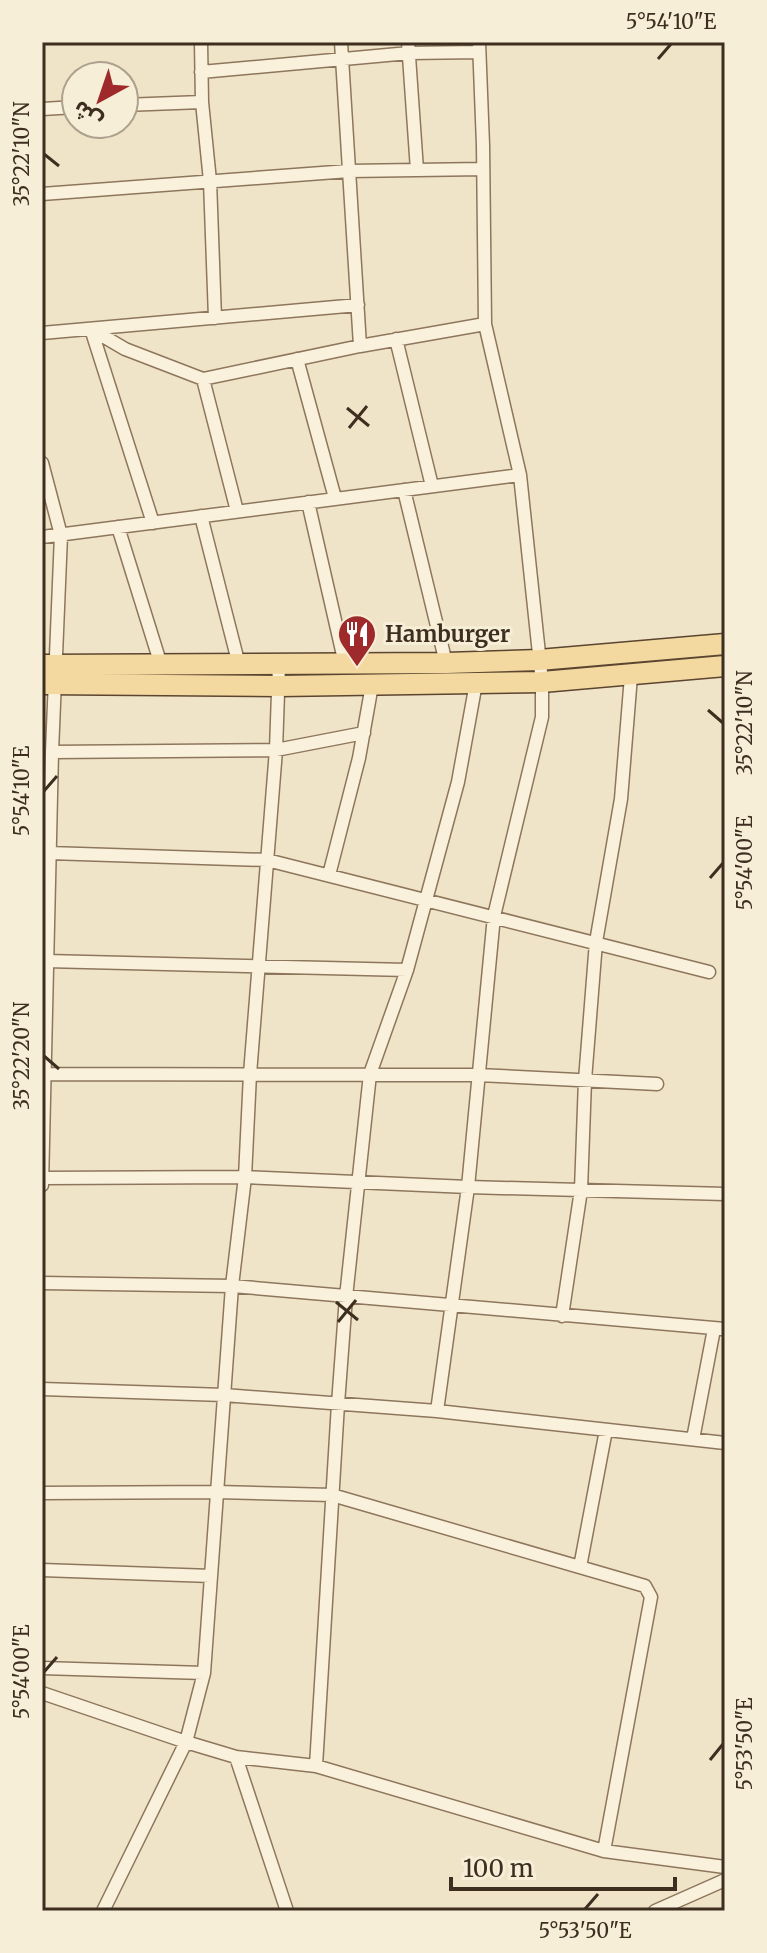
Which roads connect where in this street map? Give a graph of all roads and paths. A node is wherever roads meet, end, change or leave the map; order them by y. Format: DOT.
graph roads {
  1 [pos="201,42"];
  2 [pos="341,42"];
  3 [pos="479,47"];
  4 [pos="409,48"];
  5 [pos="342,58"];
  6 [pos="201,72"];
  7 [pos="202,102"];
  8 [pos="140,104"];
  9 [pos="483,169"];
  10 [pos="417,170"];
  11 [pos="349,171"];
  12 [pos="210,181"];
  13 [pos="42,194"];
  14 [pos="358,305"];
  15 [pos="215,318"];
  16 [pos="485,324"];
  17 [pos="91,329"];
  18 [pos="42,333"];
  19 [pos="396,339"];
  20 [pos="360,346"];
  21 [pos="297,359"];
  22 [pos="203,379"];
  23 [pos="42,463"];
  24 [pos="520,475"];
  25 [pos="432,486"];
  26 [pos="404,490"];
  27 [pos="335,498"];
  28 [pos="308,502"];
  29 [pos="237,511"];
  30 [pos="201,516"];
  31 [pos="153,523"];
  32 [pos="118,527"];
  33 [pos="61,535"];
  34 [pos="42,537"];
  35 [pos="725,644"];
  36 [pos="539,660"];
  37 [pos="446,663"];
  38 [pos="279,664"];
  39 [pos="345,664"];
  40 [pos="161,665"];
  41 [pos="239,665"];
  42 [pos="725,666"];
  43 [pos="48,674"];
  44 [pos="631,676"];
  45 [pos="542,682"];
  46 [pos="476,683"];
  47 [pos="372,685"];
  48 [pos="279,686"];
  49 [pos="364,733"];
  50 [pos="276,750"];
  51 [pos="52,752"];
  52 [pos="49,853"];
  53 [pos="267,860"];
  54 [pos="329,875"];
  55 [pos="425,899"];
  56 [pos="494,916"];
  57 [pos="596,942"];
  58 [pos="46,961"];
  59 [pos="258,965"];
  60 [pos="407,970"];
  61 [pos="709,972"];
  62 [pos="43,1074"];
  63 [pos="250,1074"];
  64 [pos="370,1074"];
  65 [pos="478,1075"];
  66 [pos="585,1080"];
  67 [pos="657,1084"];
  68 [pos="245,1177"];
  69 [pos="43,1178"];
  70 [pos="358,1182"];
  71 [pos="42,1185"];
  72 [pos="468,1187"];
  73 [pos="581,1190"];
  74 [pos="725,1194"];
  75 [pos="42,1283"];
  76 [pos="232,1286"];
  77 [pos="346,1297"];
  78 [pos="450,1306"];
  79 [pos="562,1316"];
  80 [pos="720,1329"];
  81 [pos="42,1389"];
  82 [pos="224,1395"];
  83 [pos="338,1404"];
  84 [pos="437,1411"];
  85 [pos="606,1430"];
  86 [pos="693,1439"];
  87 [pos="725,1443"];
  88 [pos="217,1492"];
  89 [pos="42,1493"];
  90 [pos="332,1495"];
  91 [pos="580,1567"];
  92 [pos="42,1570"];
  93 [pos="211,1576"];
  94 [pos="42,1668"];
  95 [pos="204,1673"];
  96 [pos="42,1693"];
  97 [pos="186,1742"];
  98 [pos="236,1757"];
  99 [pos="316,1766"];
  100 [pos="604,1851"];
  101 [pos="725,1867"];
  102 [pos="725,1880"];
  103 [pos="103,1911"];
  104 [pos="287,1911"];
  105 [pos="655,1911"];
  1 -- 6 [label="street"];
  2 -- 5 [label="street"];
  3 -- 4 [label="street"];
  3 -- 9 [label="street"];
  4 -- 5 [label="street"];
  4 -- 10 [label="street"];
  5 -- 6 [label="street"];
  5 -- 11 [label="street"];
  6 -- 7 [label="street"];
  7 -- 8 [label="street"];
  7 -- 12 [label="street"];
  9 -- 10 [label="street"];
  9 -- 16 [label="street"];
  10 -- 11 [label="street"];
  11 -- 12 [label="street"];
  11 -- 14 [label="street"];
  12 -- 13 [label="street"];
  12 -- 15 [label="street"];
  14 -- 15 [label="street"];
  14 -- 20 [label="street"];
  15 -- 17 [label="street"];
  16 -- 19 [label="street"];
  16 -- 24 [label="street"];
  17 -- 18 [label="street"];
  17 -- 22 [label="street"];
  17 -- 31 [label="street"];
  19 -- 20 [label="street"];
  19 -- 25 [label="street"];
  20 -- 21 [label="street"];
  21 -- 22 [label="street"];
  21 -- 27 [label="street"];
  22 -- 29 [label="street"];
  23 -- 33 [label="street"];
  24 -- 25 [label="street"];
  24 -- 36 [label="street"];
  25 -- 26 [label="street"];
  26 -- 27 [label="street"];
  26 -- 37 [label="street"];
  27 -- 28 [label="street"];
  28 -- 29 [label="street"];
  28 -- 39 [label="street"];
  29 -- 30 [label="street"];
  30 -- 31 [label="street"];
  30 -- 41 [label="street"];
  31 -- 32 [label="street"];
  32 -- 33 [label="street"];
  32 -- 40 [label="street"];
  33 -- 34 [label="street"];
  33 -- 43 [label="street"];
  35 -- 36 [label="main road"];
  36 -- 37 [label="main road"];
  36 -- 45 [label="street"];
  37 -- 39 [label="main road"];
  38 -- 39 [label="main road"];
  38 -- 41 [label="main road"];
  38 -- 48 [label="street"];
  40 -- 41 [label="main road"];
  40 -- 43 [label="main road"];
  42 -- 44 [label="main road"];
  43 -- 48 [label="main road"];
  43 -- 51 [label="street"];
  44 -- 45 [label="main road"];
  44 -- 57 [label="street"];
  45 -- 46 [label="main road"];
  45 -- 56 [label="street"];
  46 -- 47 [label="main road"];
  46 -- 55 [label="street"];
  47 -- 48 [label="main road"];
  47 -- 49 [label="street"];
  48 -- 50 [label="street"];
  49 -- 50 [label="street"];
  49 -- 54 [label="street"];
  50 -- 51 [label="street"];
  50 -- 53 [label="street"];
  51 -- 52 [label="street"];
  52 -- 53 [label="street"];
  52 -- 58 [label="street"];
  53 -- 54 [label="street"];
  53 -- 59 [label="street"];
  54 -- 55 [label="street"];
  55 -- 56 [label="street"];
  55 -- 60 [label="street"];
  56 -- 57 [label="street"];
  56 -- 65 [label="street"];
  57 -- 61 [label="street"];
  57 -- 66 [label="street"];
  58 -- 59 [label="street"];
  58 -- 62 [label="street"];
  59 -- 60 [label="street"];
  59 -- 63 [label="street"];
  60 -- 64 [label="street"];
  62 -- 63 [label="street"];
  62 -- 69 [label="street"];
  63 -- 64 [label="street"];
  63 -- 68 [label="street"];
  64 -- 65 [label="street"];
  64 -- 70 [label="street"];
  65 -- 66 [label="street"];
  65 -- 72 [label="street"];
  66 -- 67 [label="street"];
  66 -- 73 [label="street"];
  68 -- 69 [label="street"];
  68 -- 70 [label="street"];
  68 -- 76 [label="street"];
  69 -- 71 [label="street"];
  70 -- 72 [label="street"];
  70 -- 77 [label="street"];
  72 -- 73 [label="street"];
  72 -- 78 [label="street"];
  73 -- 74 [label="street"];
  73 -- 79 [label="street"];
  75 -- 76 [label="street"];
  76 -- 77 [label="street"];
  76 -- 82 [label="street"];
  77 -- 78 [label="street"];
  77 -- 83 [label="street"];
  78 -- 79 [label="street"];
  78 -- 84 [label="street"];
  79 -- 80 [label="street"];
  80 -- 86 [label="street"];
  81 -- 82 [label="street"];
  82 -- 83 [label="street"];
  82 -- 88 [label="street"];
  83 -- 84 [label="street"];
  83 -- 90 [label="street"];
  84 -- 85 [label="street"];
  85 -- 86 [label="street"];
  85 -- 91 [label="street"];
  86 -- 87 [label="street"];
  88 -- 89 [label="street"];
  88 -- 90 [label="street"];
  88 -- 93 [label="street"];
  90 -- 91 [label="street"];
  90 -- 99 [label="street"];
  91 -- 100 [label="street"];
  92 -- 93 [label="street"];
  93 -- 95 [label="street"];
  94 -- 95 [label="street"];
  95 -- 97 [label="street"];
  96 -- 97 [label="street"];
  97 -- 98 [label="street"];
  97 -- 103 [label="street"];
  98 -- 99 [label="street"];
  98 -- 104 [label="street"];
  99 -- 100 [label="street"];
  100 -- 101 [label="street"];
  102 -- 105 [label="street"];
}
